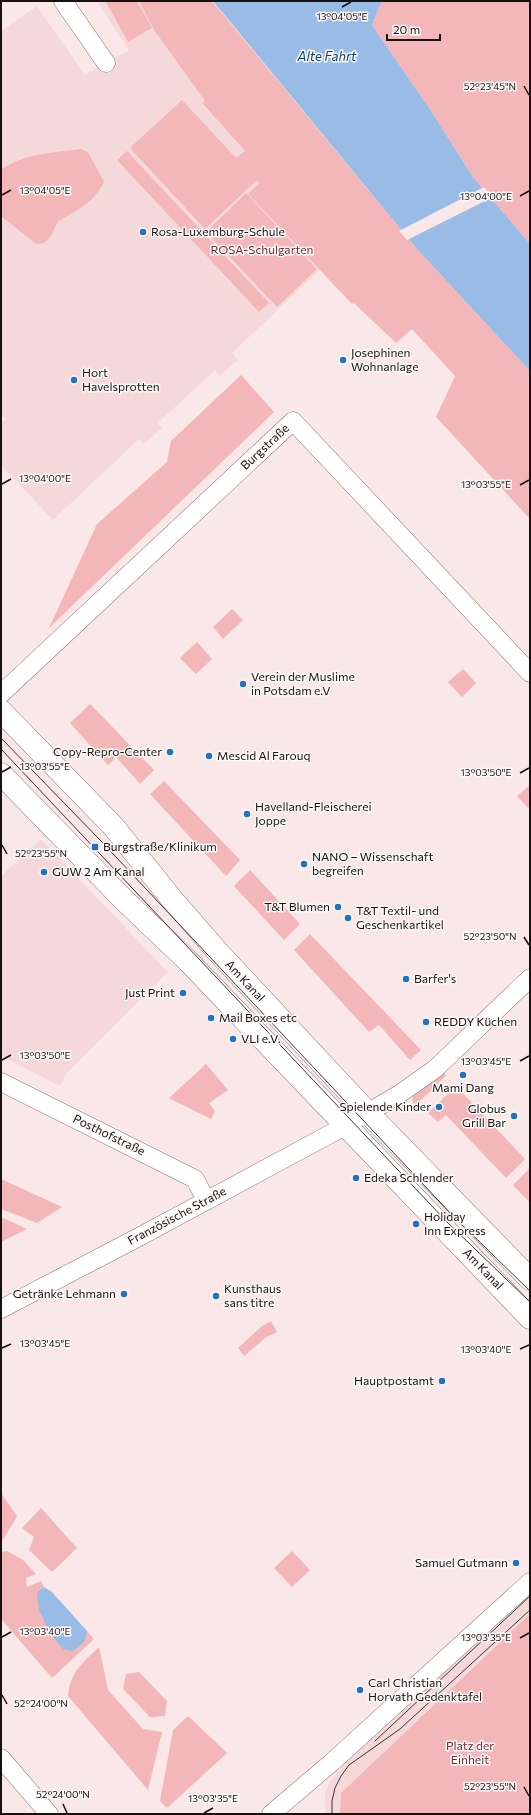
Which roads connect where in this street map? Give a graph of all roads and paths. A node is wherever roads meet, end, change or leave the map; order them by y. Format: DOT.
graph roads {
  1 [pos="62,1"];
  2 [pos="106,63"];
  3 [pos="530,673"];
  4 [pos="1,694"];
  5 [pos="1,711"];
  6 [pos="1,774"];
  7 [pos="530,978"];
  8 [pos="1,1082"];
  9 [pos="355,1120"];
  10 [pos="206,1200"];
  11 [pos="530,1279"];
  12 [pos="1,1309"];
  13 [pos="530,1318"];
  14 [pos="530,1582"];
  15 [pos="1,1758"];
  16 [pos="49,1814"];
  17 [pos="271,1814"];
  1 -- 2 [label="street"];
  3 -- 4 [label="street, Burgstraße"];
  5 -- 9 [label="street, Am Kanal"];
  6 -- 9 [label="street, Am Kanal"];
  7 -- 9 [label="street, Französische Straße"];
  8 -- 10 [label="street, Posthofstraße"];
  9 -- 10 [label="street, Französische Straße"];
  9 -- 11 [label="street, Am Kanal"];
  9 -- 13 [label="street, Am Kanal"];
  10 -- 12 [label="street, Französische Straße"];
  14 -- 17 [label="street"];
  15 -- 16 [label="street"];
}
